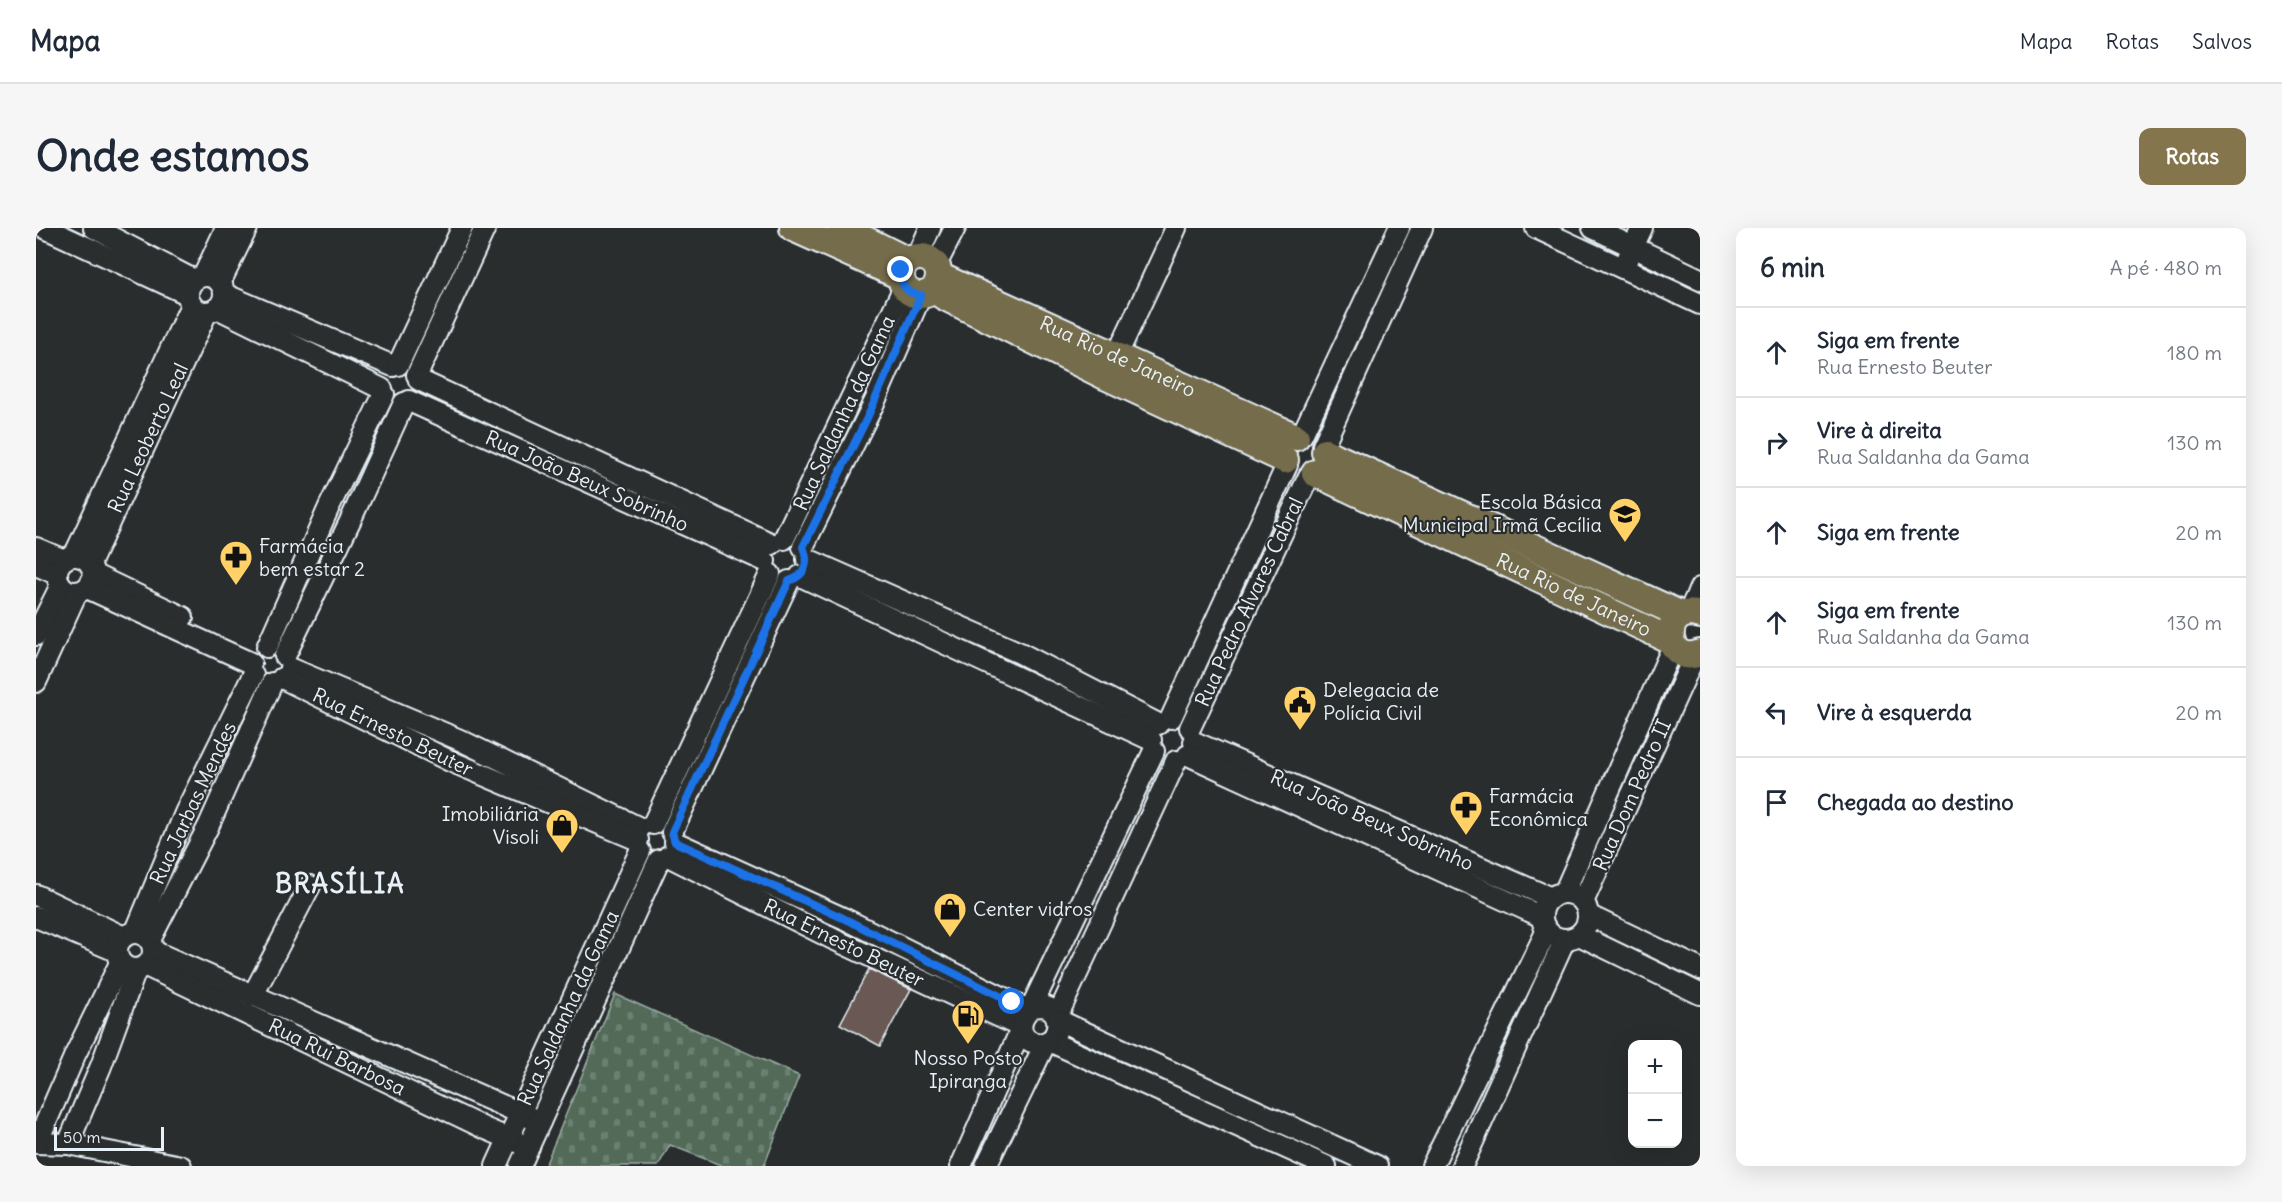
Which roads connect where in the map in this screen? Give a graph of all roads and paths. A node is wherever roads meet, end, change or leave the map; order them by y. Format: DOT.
graph roads {
  1 [pos="45,228"];
  2 [pos="94,228"];
  3 [pos="225,228"];
  4 [pos="247,228"];
  5 [pos="462,228"];
  6 [pos="485,228"];
  7 [pos="794,228"];
  8 [pos="842,228"];
  9 [pos="930,228"];
  10 [pos="955,228"];
  11 [pos="1176,228"];
  12 [pos="1399,228"];
  13 [pos="1422,228"];
  14 [pos="1536,228"];
  15 [pos="1593,228"];
  16 [pos="1642,228"];
  17 [pos="1633,248"];
  18 [pos="1624,269"];
  19 [pos="920,276"];
  20 [pos="1700,279"];
  21 [pos="206,294"];
  22 [pos="1700,304"];
  23 [pos="1117,355"];
  24 [pos="395,366"];
  25 [pos="418,377"];
  26 [pos="1136,377"];
  27 [pos="383,392"];
  28 [pos="854,392"];
  29 [pos="875,401"];
  30 [pos="406,402"];
  31 [pos="1305,455"];
  32 [pos="36,548"];
  33 [pos="773,555"];
  34 [pos="36,565"];
  35 [pos="800,566"];
  36 [pos="75,574"];
  37 [pos="1700,588"];
  38 [pos="1690,615"];
  39 [pos="36,635"];
  40 [pos="1684,649"];
  41 [pos="257,659"];
  42 [pos="282,671"];
  43 [pos="36,682"];
  44 [pos="1158,733"];
  45 [pos="1187,746"];
  46 [pos="185,813"];
  47 [pos="209,825"];
  48 [pos="643,836"];
  49 [pos="669,847"];
  50 [pos="1099,867"];
  51 [pos="1122,877"];
  52 [pos="310,886"];
  53 [pos="36,895"];
  54 [pos="1558,896"];
  55 [pos="1586,908"];
  56 [pos="36,917"];
  57 [pos="1073,920"];
  58 [pos="1545,923"];
  59 [pos="1097,931"];
  60 [pos="1572,937"];
  61 [pos="135,951"];
  62 [pos="1700,969"];
  63 [pos="1700,994"];
  64 [pos="253,995"];
  65 [pos="1025,1018"];
  66 [pos="1057,1019"];
  67 [pos="1047,1041"];
  68 [pos="75,1055"];
  69 [pos="101,1066"];
  70 [pos="520,1113"];
  71 [pos="540,1122"];
  72 [pos="509,1138"];
  73 [pos="36,1143"];
  74 [pos="68,1144"];
  75 [pos="528,1147"];
  76 [pos="181,1166"];
  77 [pos="496,1166"];
  78 [pos="520,1166"];
  79 [pos="961,1166"];
  80 [pos="986,1166"];
  81 [pos="1326,1166"];
  82 [pos="1377,1166"];
  83 [pos="1432,1166"];
  84 [pos="1462,1166"];
  1 -- 21 [label="street"];
  2 -- 21 [label="street"];
  3 -- 21 [label="street, Rua Leoberto Leal"];
  4 -- 21 [label="street, Rua Leoberto Leal"];
  5 -- 24 [label="street"];
  6 -- 25 [label="street"];
  7 -- 19 [label="main road, Rua Rio de Janeiro"];
  8 -- 19 [label="main road, Rua Rio de Janeiro"];
  9 -- 19 [label="street, Rua Saldanha da Gama"];
  10 -- 19 [label="street, Rua Saldanha da Gama"];
  11 -- 23 [label="street"];
  12 -- 31 [label="street, Rua Pedro Alvares Cabral"];
  13 -- 31 [label="street, Rua Pedro Alvares Cabral"];
  14 -- 18 [label="street"];
  15 -- 17 [label="street"];
  16 -- 17 [label="street"];
  17 -- 18 [label="street"];
  17 -- 20 [label="street"];
  18 -- 22 [label="street"];
  19 -- 23 [label="main road, Rua Rio de Janeiro"];
  19 -- 26 [label="main road, Rua Rio de Janeiro"];
  19 -- 28 [label="street, Rua Saldanha da Gama"];
  19 -- 29 [label="street, Rua Saldanha da Gama"];
  21 -- 24 [label="street"];
  21 -- 27 [label="street"];
  21 -- 36 [label="street, Rua Leoberto Leal"];
  23 -- 26 [label="main road, Rua Rio de Janeiro"];
  24 -- 25 [label="street"];
  24 -- 27 [label="street"];
  25 -- 30 [label="street"];
  25 -- 33 [label="street, Rua João Beux Sobrinho"];
  26 -- 31 [label="main road, Rua Rio de Janeiro"];
  27 -- 30 [label="street"];
  27 -- 41 [label="street, Rua Jarbas Mendes"];
  28 -- 29 [label="street"];
  28 -- 33 [label="street, Rua Saldanha da Gama"];
  29 -- 35 [label="street, Rua Saldanha da Gama"];
  30 -- 33 [label="street, Rua João Beux Sobrinho"];
  30 -- 42 [label="street, Rua Jarbas Mendes"];
  31 -- 38 [label="main road, Rua Rio de Janeiro"];
  31 -- 40 [label="main road, Rua Rio de Janeiro"];
  31 -- 44 [label="street, Rua Pedro Alvares Cabral"];
  31 -- 45 [label="street, Rua Pedro Alvares Cabral"];
  32 -- 36 [label="street"];
  33 -- 35 [label="street"];
  33 -- 35 [label="street"];
  33 -- 48 [label="street, Rua Saldanha da Gama"];
  34 -- 36 [label="street"];
  35 -- 44 [label="street"];
  35 -- 49 [label="street, Rua Saldanha da Gama"];
  36 -- 39 [label="street, Rua Leoberto Leal"];
  36 -- 41 [label="street"];
  36 -- 43 [label="street, Rua Leoberto Leal"];
  37 -- 38 [label="street"];
  38 -- 40 [label="main road"];
  40 -- 54 [label="street, Rua Dom Pedro II"];
  40 -- 55 [label="street, Rua Dom Pedro II"];
  41 -- 42 [label="street"];
  41 -- 42 [label="street"];
  41 -- 46 [label="street, Rua Jarbas Mendes"];
  42 -- 47 [label="street, Rua Jarbas Mendes"];
  42 -- 48 [label="street, Rua Ernesto Beuter"];
  44 -- 45 [label="street"];
  44 -- 45 [label="street"];
  44 -- 50 [label="street, Rua Pedro Alvares Cabral"];
  45 -- 51 [label="street, Rua Pedro Alvares Cabral"];
  45 -- 54 [label="street, Rua João Beux Sobrinho"];
  45 -- 58 [label="street, Rua João Beux Sobrinho"];
  46 -- 47 [label="street"];
  46 -- 61 [label="street, Rua Jarbas Mendes"];
  47 -- 61 [label="street, Rua Jarbas Mendes"];
  48 -- 49 [label="street"];
  48 -- 49 [label="street"];
  48 -- 70 [label="street, Rua Saldanha da Gama"];
  49 -- 65 [label="street, Rua Ernesto Beuter"];
  49 -- 71 [label="street, Rua Saldanha da Gama"];
  50 -- 51 [label="street"];
  50 -- 57 [label="street, Rua Pedro Alvares Cabral"];
  51 -- 59 [label="street, Rua Pedro Alvares Cabral"];
  52 -- 64 [label="street"];
  53 -- 61 [label="street, Rua Rui Barbosa"];
  54 -- 55 [label="street"];
  54 -- 58 [label="street"];
  55 -- 60 [label="street"];
  55 -- 62 [label="street"];
  56 -- 61 [label="street, Rua Rui Barbosa"];
  57 -- 59 [label="street"];
  57 -- 65 [label="street, Rua Pedro Alvares Cabral"];
  58 -- 60 [label="street"];
  58 -- 83 [label="street"];
  59 -- 66 [label="street, Rua Pedro Alvares Cabral"];
  60 -- 63 [label="street"];
  60 -- 84 [label="street"];
  61 -- 64 [label="street, Rua Rui Barbosa"];
  61 -- 68 [label="street, Rua Jarbas Mendes"];
  61 -- 69 [label="street, Rua Jarbas Mendes"];
  61 -- 72 [label="street, Rua Rui Barbosa"];
  64 -- 70 [label="street, Rua Rui Barbosa"];
  65 -- 66 [label="street"];
  65 -- 67 [label="street"];
  65 -- 79 [label="street, Rua Pedro Alvares Cabral"];
  66 -- 67 [label="street"];
  66 -- 82 [label="street"];
  67 -- 80 [label="street"];
  67 -- 81 [label="street"];
  68 -- 69 [label="street"];
  68 -- 73 [label="street, Rua Jarbas Mendes"];
  69 -- 74 [label="street, Rua Jarbas Mendes"];
  70 -- 71 [label="street, Rua Rui Barbosa"];
  70 -- 72 [label="street, Rua Saldanha da Gama"];
  71 -- 75 [label="street, Rua Saldanha da Gama"];
  72 -- 75 [label="street, Rua Rui Barbosa"];
  72 -- 77 [label="street, Rua Saldanha da Gama"];
  73 -- 74 [label="street"];
  74 -- 76 [label="street"];
  75 -- 78 [label="street, Rua Saldanha da Gama"];
}
